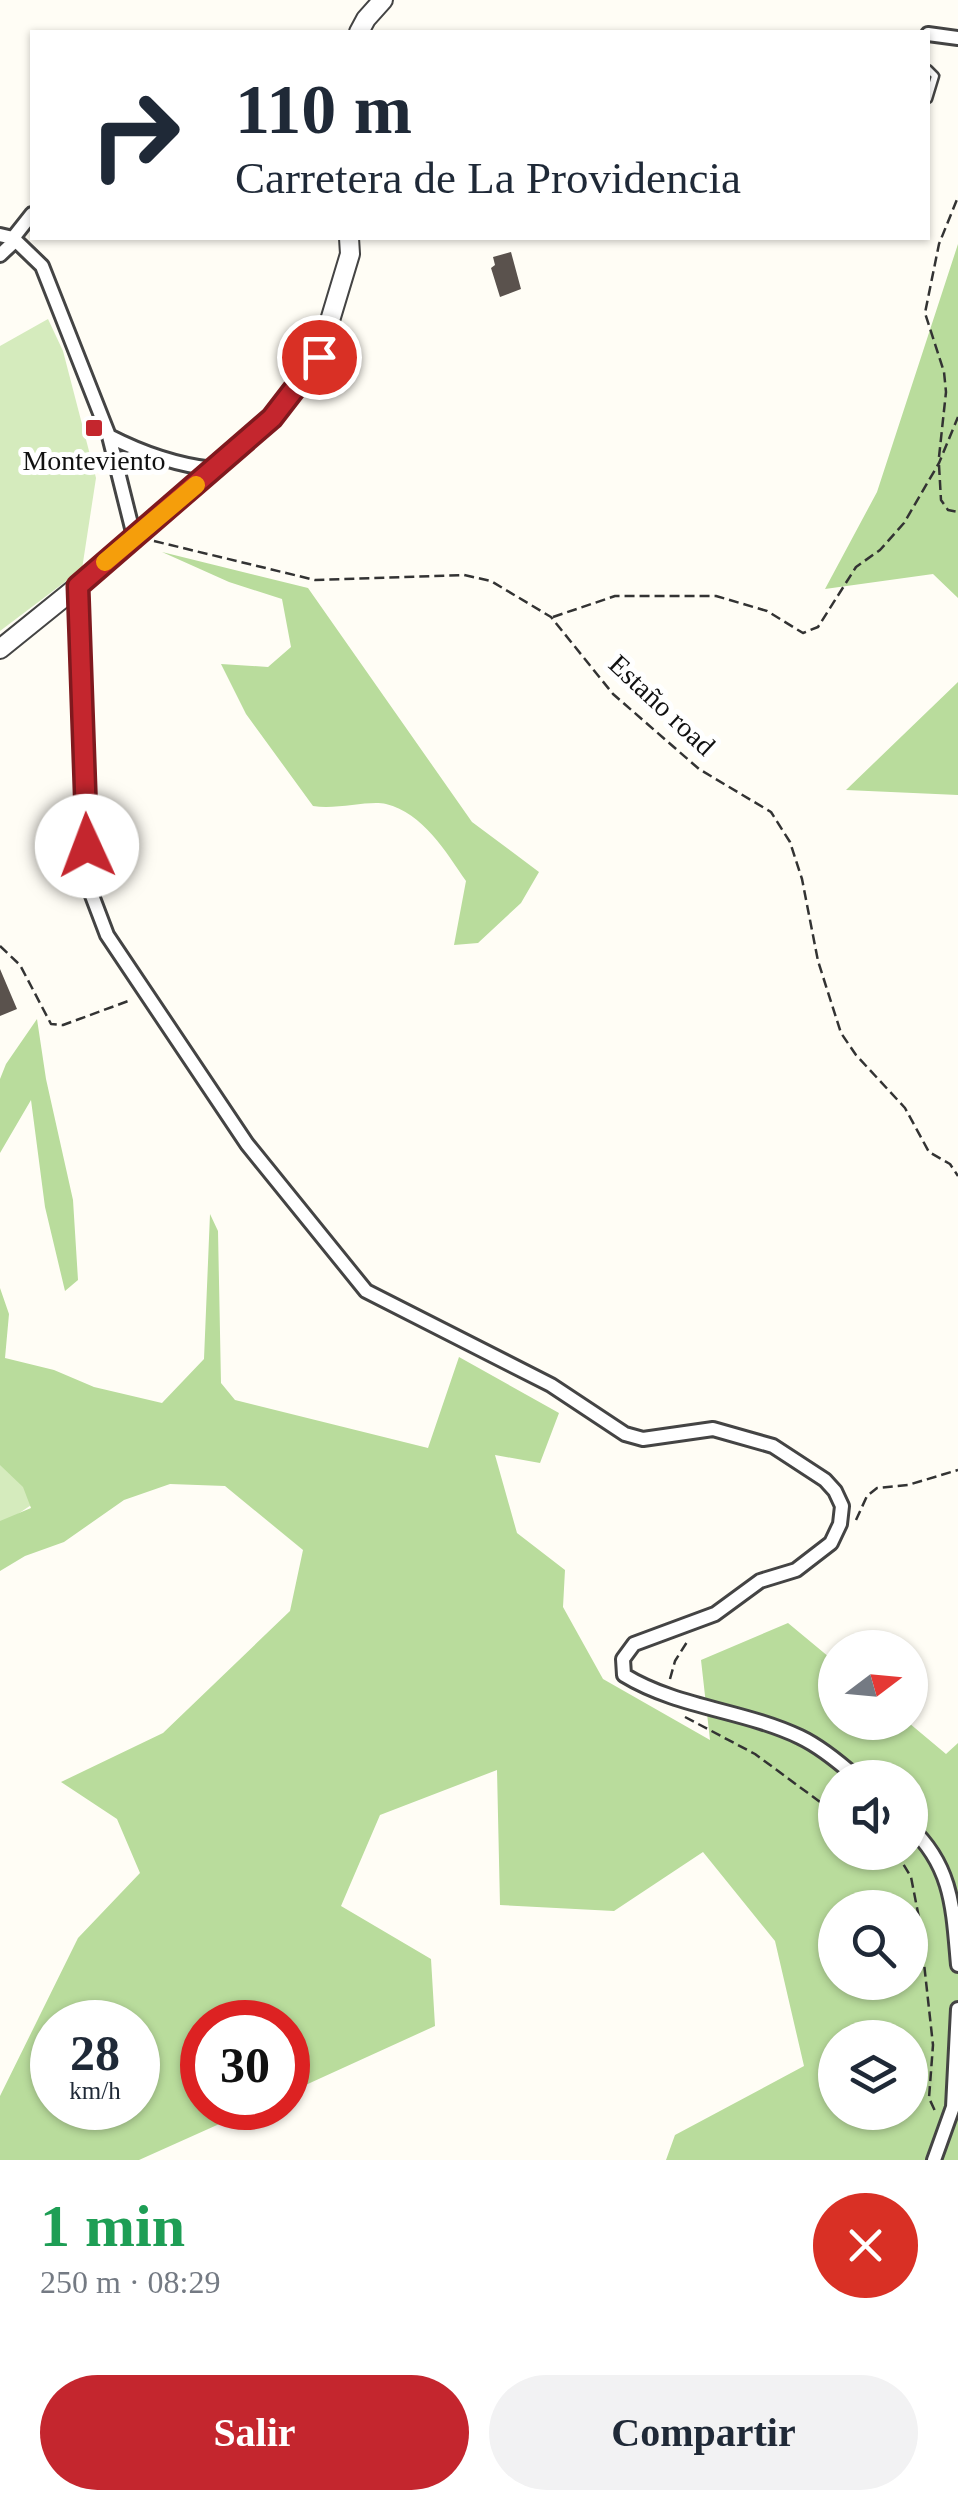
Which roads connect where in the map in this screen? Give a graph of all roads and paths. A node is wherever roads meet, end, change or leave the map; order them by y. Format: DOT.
graph roads {
  1 [pos="384,0"];
  2 [pos="360,30"];
  3 [pos="930,35"];
  4 [pos="958,38"];
  5 [pos="958,197"];
  6 [pos="30,216"];
  7 [pos="9,238"];
  8 [pos="350,240"];
  9 [pos="0,255"];
  10 [pos="958,417"];
  11 [pos="109,436"];
  12 [pos="938,463"];
  13 [pos="213,470"];
  14 [pos="958,512"];
  15 [pos="134,536"];
  16 [pos="78,586"];
  17 [pos="552,617"];
  18 [pos="0,649"];
  19 [pos="0,946"];
  20 [pos="147,994"];
  21 [pos="958,1176"];
  22 [pos="958,1470"];
  23 [pos="857,1518"];
  24 [pos="682,1647"];
  25 [pos="668,1697"];
  26 [pos="686,1718"];
  27 [pos="837,1760"];
  28 [pos="818,1800"];
  29 [pos="928,1844"];
  30 [pos="908,1870"];
  31 [pos="958,1965"];
  32 [pos="958,2009"];
  33 [pos="955,2105"];
  34 [pos="947,2128"];
  35 [pos="934,2160"];
  1 -- 2 [label="street"];
  3 -- 4 [label="street"];
  5 -- 12 [label="path"];
  6 -- 7 [label="street"];
  7 -- 9 [label="street"];
  7 -- 11 [label="street"];
  8 -- 13 [label="street"];
  10 -- 12 [label="path"];
  11 -- 13 [label="street"];
  11 -- 15 [label="street"];
  12 -- 14 [label="path"];
  12 -- 17 [label="path"];
  13 -- 15 [label="street"];
  15 -- 16 [label="street"];
  15 -- 17 [label="path, Estaño road"];
  16 -- 18 [label="street"];
  16 -- 20 [label="street"];
  17 -- 21 [label="path, Estaño road"];
  19 -- 20 [label="path"];
  20 -- 25 [label="street"];
  22 -- 23 [label="path"];
  24 -- 25 [label="path"];
  25 -- 27 [label="street"];
  26 -- 28 [label="path"];
  29 -- 31 [label="street"];
  30 -- 34 [label="path"];
  32 -- 33 [label="street"];
  33 -- 34 [label="street"];
  34 -- 35 [label="street"];
}
